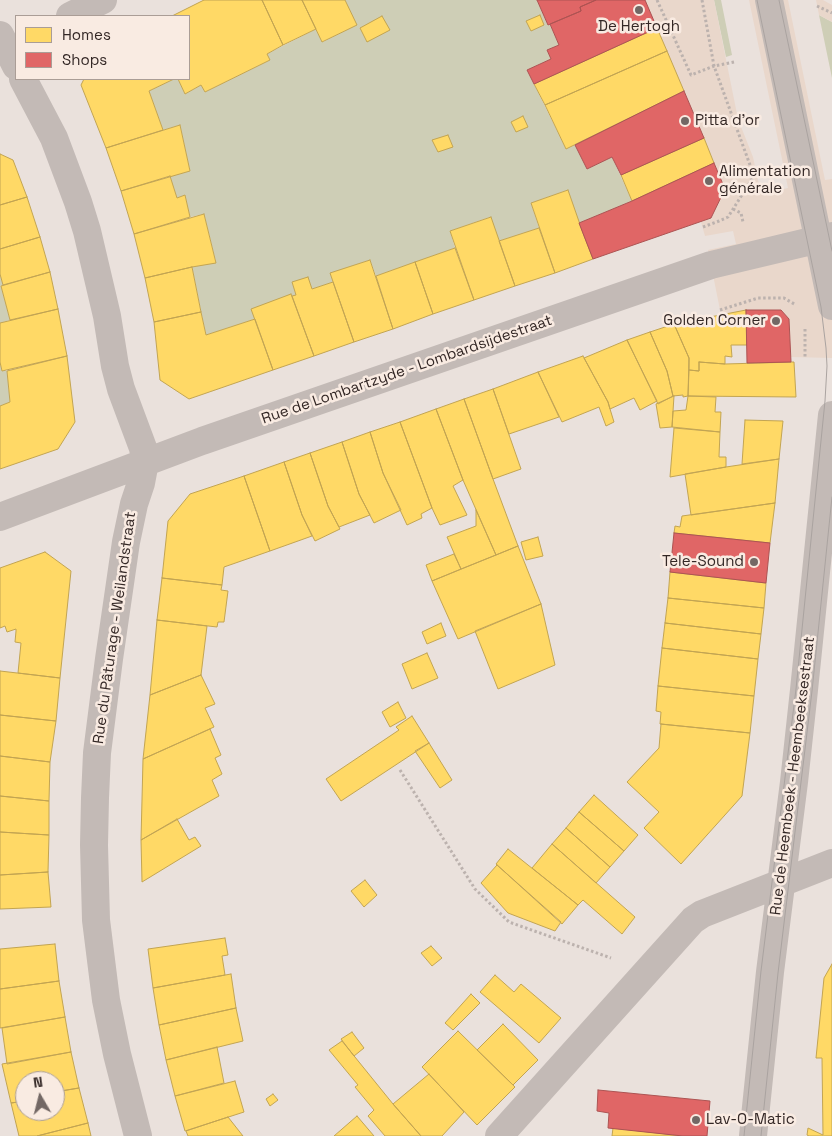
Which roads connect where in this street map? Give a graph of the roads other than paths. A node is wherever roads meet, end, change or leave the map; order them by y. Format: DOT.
graph roads {
  1 [pos="104,0"];
  2 [pos="768,0"];
  3 [pos="72,15"];
  4 [pos="24,80"];
  5 [pos="825,238"];
  6 [pos="832,306"];
  7 [pos="832,415"];
  8 [pos="145,462"];
  9 [pos="0,517"];
  10 [pos="832,863"];
  11 [pos="782,883"];
  12 [pos="138,1136"];
  13 [pos="499,1136"];
  14 [pos="753,1136"];
  1 -- 3 [label="street"];
  2 -- 5 [label="street"];
  4 -- 8 [label="street, Rue du Pâturage - Weilandstraat"];
  5 -- 6 [label="street"];
  5 -- 8 [label="street, Rue de Lombartzyde - Lombardsijdestraat"];
  7 -- 11 [label="street, Rue de Heembeek - Heembeeksestraat"];
  8 -- 9 [label="street, Rue de Lombartzyde - Lombardsijdestraat"];
  8 -- 12 [label="street, Rue du Pâturage - Weilandstraat"];
  10 -- 11 [label="street"];
  11 -- 13 [label="street"];
  11 -- 14 [label="street, Rue de Heembeek - Heembeeksestraat"];
}
